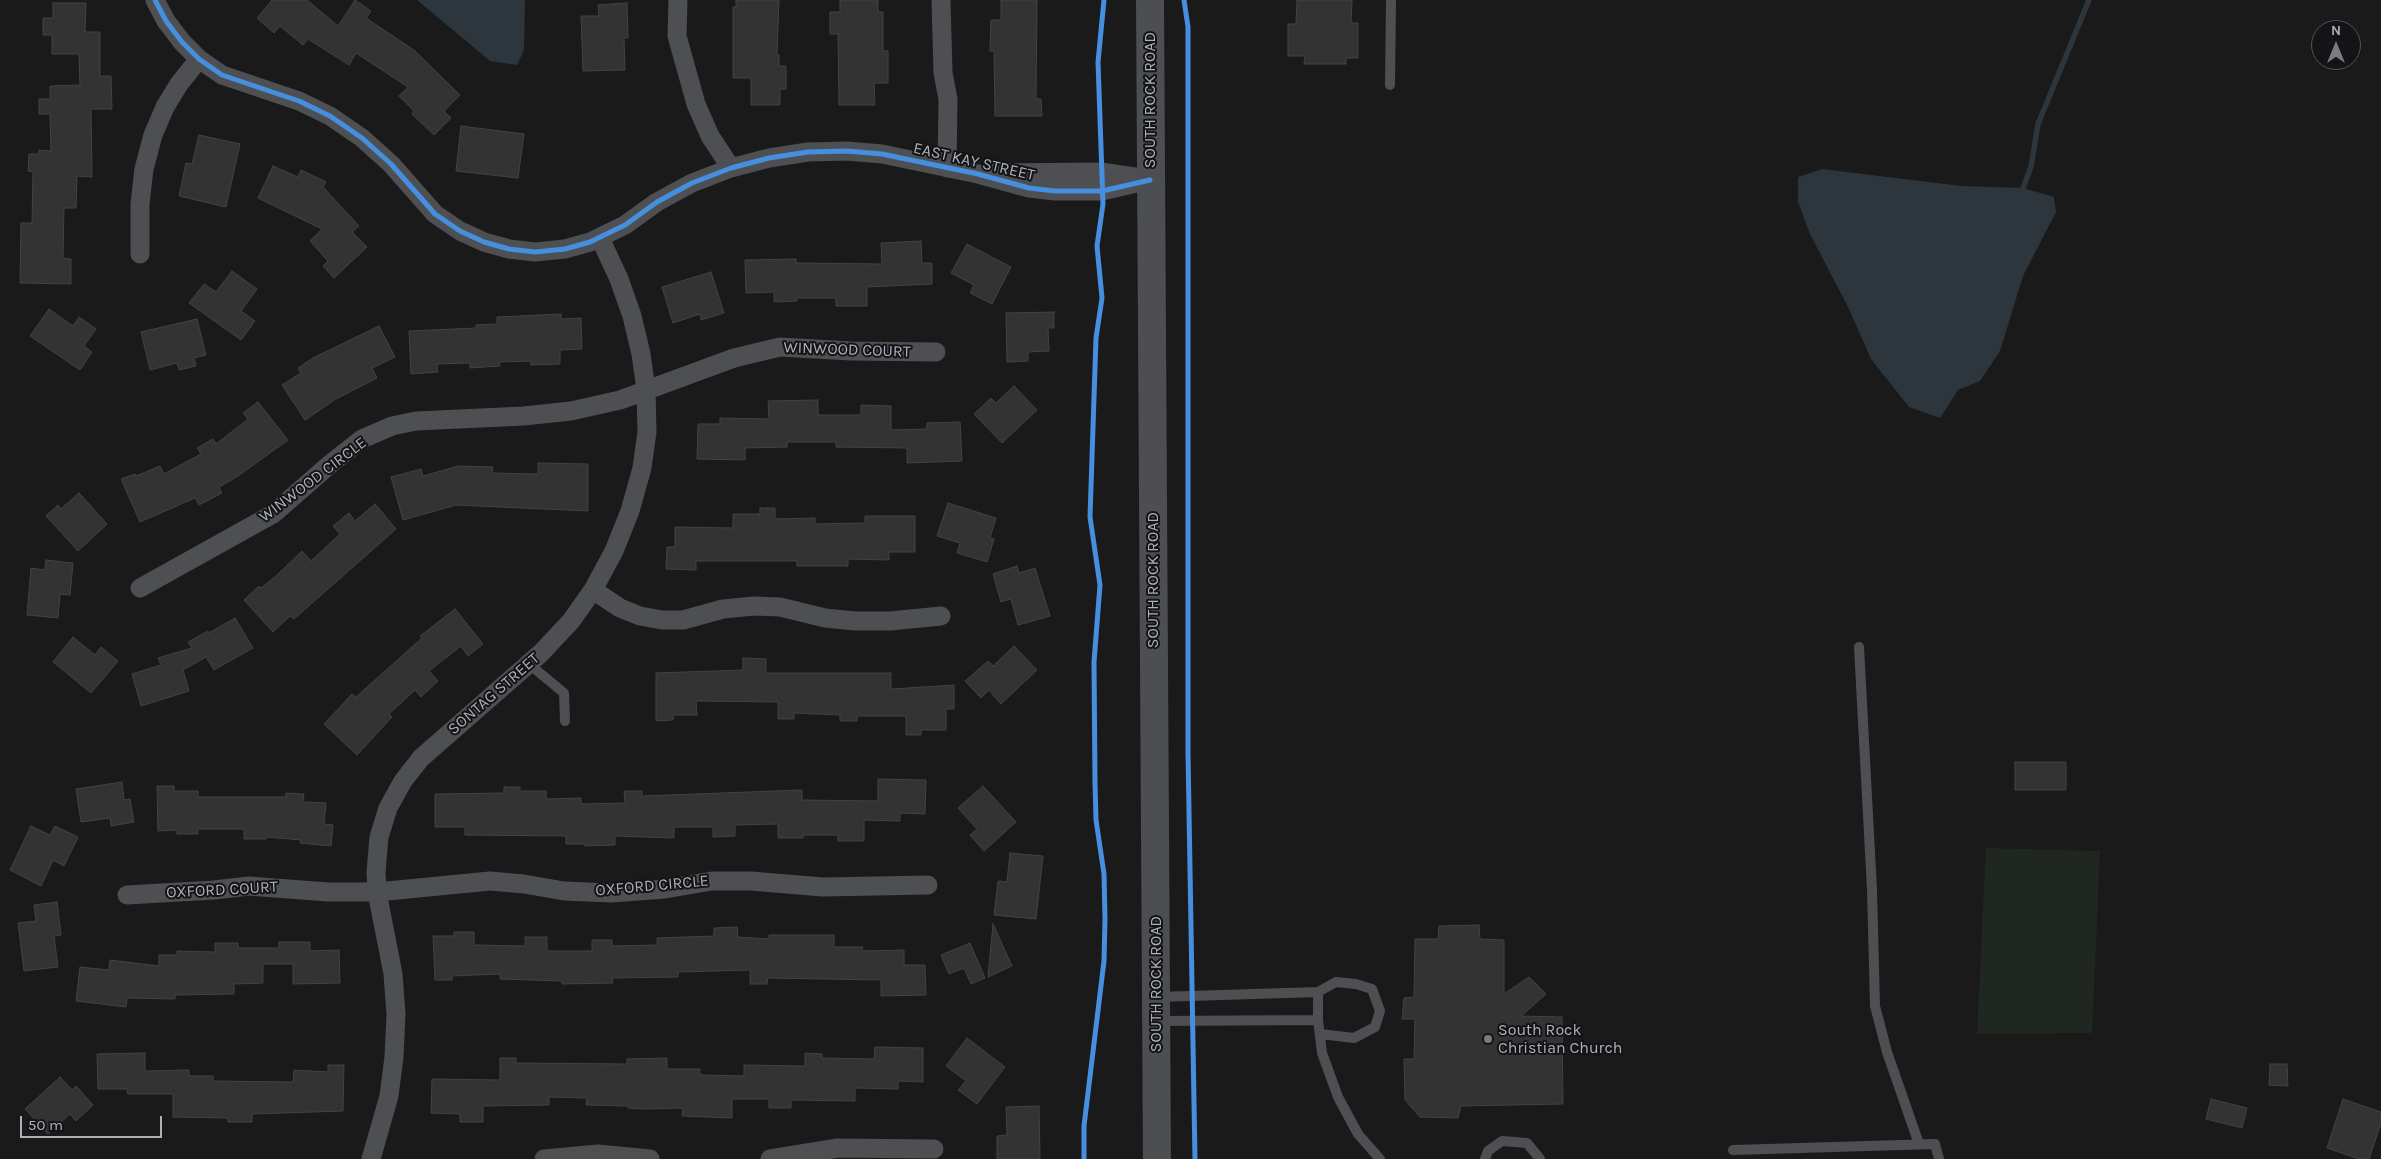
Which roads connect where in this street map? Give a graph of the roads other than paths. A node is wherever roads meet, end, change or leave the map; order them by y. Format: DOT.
graph roads {
  1 [pos="156,0"];
  2 [pos="678,0"];
  3 [pos="940,0"];
  4 [pos="1150,0"];
  5 [pos="1391,0"];
  6 [pos="199,59"];
  7 [pos="1390,85"];
  8 [pos="731,168"];
  9 [pos="947,168"];
  10 [pos="1150,180"];
  11 [pos="600,238"];
  12 [pos="140,254"];
  13 [pos="936,352"];
  14 [pos="646,390"];
  15 [pos="140,588"];
  16 [pos="592,590"];
  17 [pos="941,616"];
  18 [pos="1859,647"];
  19 [pos="529,664"];
  20 [pos="564,721"];
  21 [pos="928,885"];
  22 [pos="377,892"];
  23 [pos="127,895"];
  24 [pos="1318,992"];
  25 [pos="1156,1009"];
  26 [pos="1318,1020"];
  27 [pos="1320,1034"];
  28 [pos="1919,1144"];
  29 [pos="934,1149"];
  30 [pos="1733,1150"];
  31 [pos="371,1159"];
  32 [pos="544,1159"];
  33 [pos="650,1159"];
  34 [pos="770,1159"];
  35 [pos="1157,1159"];
  36 [pos="1380,1159"];
  37 [pos="1485,1159"];
  38 [pos="1540,1159"];
  39 [pos="1939,1159"];
  1 -- 6 [label="street, EAST KAY STREET"];
  2 -- 8 [label="street"];
  3 -- 9 [label="street"];
  4 -- 10 [label="main road, SOUTH ROCK ROAD"];
  5 -- 7 [label="lane"];
  6 -- 11 [label="street, EAST KAY STREET"];
  6 -- 12 [label="street"];
  8 -- 9 [label="street, EAST KAY STREET"];
  8 -- 11 [label="street, EAST KAY STREET"];
  9 -- 10 [label="street, EAST KAY STREET"];
  10 -- 25 [label="main road, SOUTH ROCK ROAD"];
  11 -- 14 [label="street, SONTAG STREET"];
  13 -- 14 [label="street, WINWOOD COURT"];
  14 -- 15 [label="street, WINWOOD CIRCLE"];
  14 -- 16 [label="street, SONTAG STREET"];
  16 -- 17 [label="street"];
  16 -- 19 [label="street, SONTAG STREET"];
  18 -- 28 [label="lane"];
  19 -- 20 [label="lane"];
  19 -- 22 [label="street, SONTAG STREET"];
  21 -- 22 [label="street, OXFORD CIRCLE"];
  22 -- 23 [label="street, OXFORD COURT"];
  22 -- 31 [label="street, SONTAG STREET"];
  24 -- 25 [label="lane"];
  24 -- 26 [label="lane"];
  24 -- 27 [label="lane"];
  25 -- 26 [label="lane"];
  25 -- 35 [label="main road, SOUTH ROCK ROAD"];
  26 -- 27 [label="lane"];
  27 -- 36 [label="lane"];
  28 -- 30 [label="lane"];
  28 -- 39 [label="lane"];
  29 -- 34 [label="street"];
  32 -- 33 [label="street"];
  37 -- 38 [label="lane"];
}
